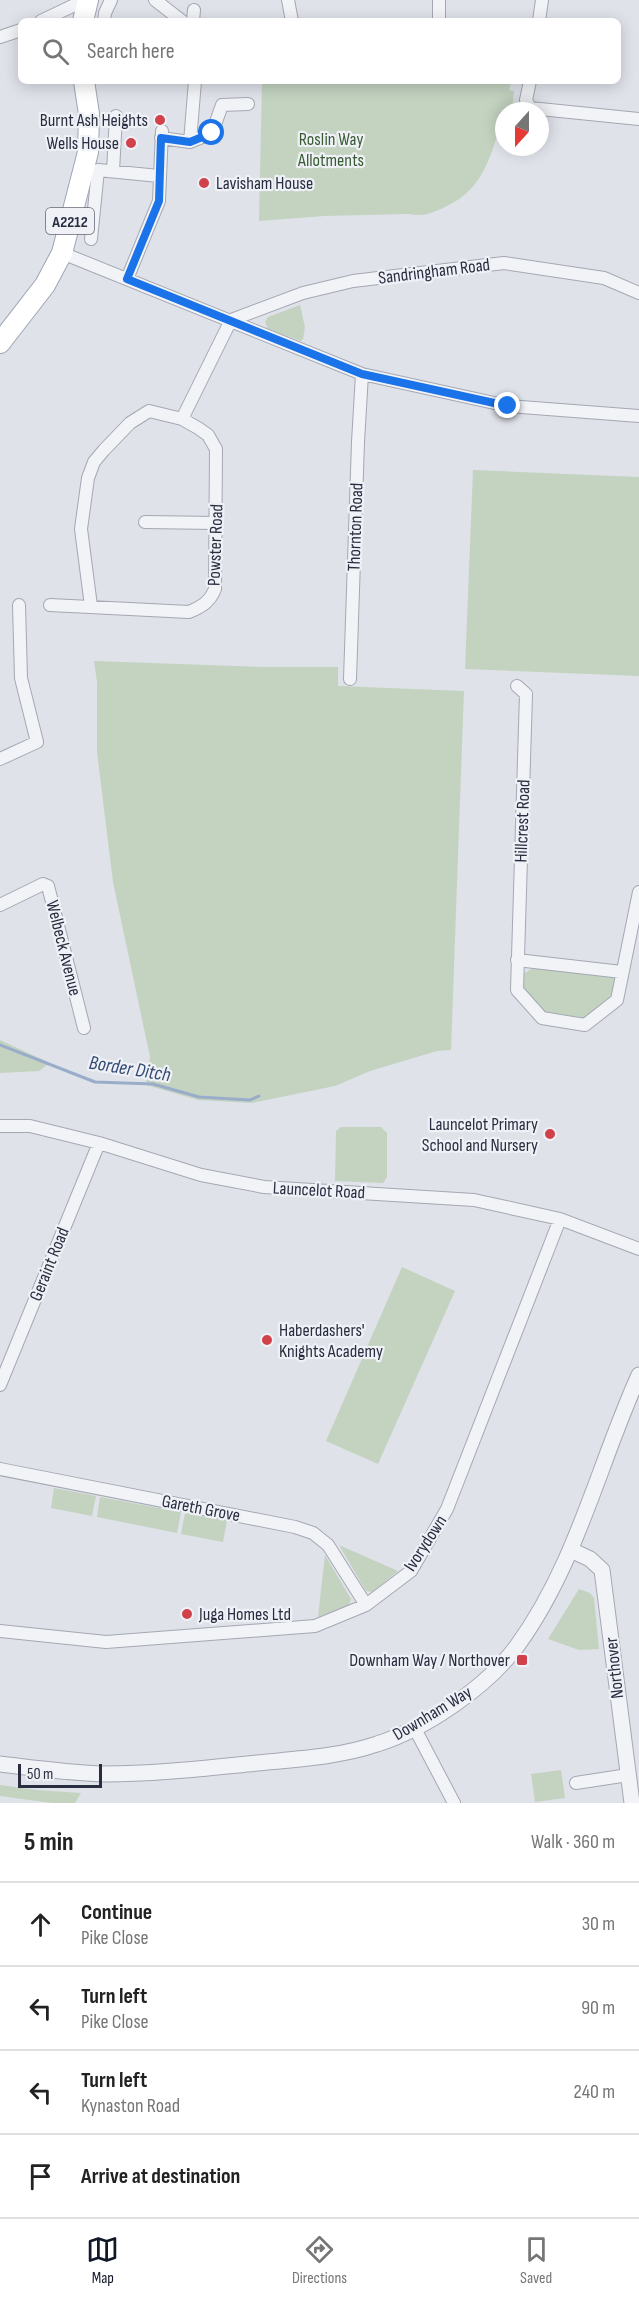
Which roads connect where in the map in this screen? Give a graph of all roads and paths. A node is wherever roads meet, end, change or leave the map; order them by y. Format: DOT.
graph roads {
  1 [pos="111,0"];
  2 [pos="155,0"];
  3 [pos="288,0"];
  4 [pos="439,0"];
  5 [pos="542,0"];
  6 [pos="92,11"];
  7 [pos="56,18"];
  8 [pos="178,18"];
  9 [pos="291,18"];
  10 [pos="439,18"];
  11 [pos="539,18"];
  12 [pos="18,31"];
  13 [pos="0,38"];
  14 [pos="84,84"];
  15 [pos="195,84"];
  16 [pos="529,84"];
  17 [pos="248,104"];
  18 [pos="116,116"];
  19 [pos="639,119"];
  20 [pos="190,142"];
  21 [pos="113,171"];
  22 [pos="159,176"];
  23 [pos="92,239"];
  24 [pos="62,253"];
  25 [pos="127,279"];
  26 [pos="639,293"];
  27 [pos="231,320"];
  28 [pos="0,343"];
  29 [pos="362,374"];
  30 [pos="639,416"];
  31 [pos="183,419"];
  32 [pos="145,522"];
  33 [pos="216,523"];
  34 [pos="19,605"];
  35 [pos="50,605"];
  36 [pos="91,606"];
  37 [pos="350,680"];
  38 [pos="517,686"];
  39 [pos="0,759"];
  40 [pos="639,892"];
  41 [pos="0,905"];
  42 [pos="517,960"];
  43 [pos="622,972"];
  44 [pos="84,1028"];
  45 [pos="0,1126"];
  46 [pos="99,1143"];
  47 [pos="560,1219"];
  48 [pos="639,1249"];
  49 [pos="639,1375"];
  50 [pos="0,1385"];
  51 [pos="0,1469"];
  52 [pos="571,1550"];
  53 [pos="366,1605"];
  54 [pos="0,1631"];
  55 [pos="414,1727"];
  56 [pos="0,1764"];
  57 [pos="628,1776"];
  58 [pos="576,1783"];
  59 [pos="454,1803"];
  60 [pos="632,1803"];
  1 -- 6 [label="street"];
  2 -- 8 [label="street"];
  3 -- 9 [label="street"];
  4 -- 10 [label="street"];
  5 -- 11 [label="street"];
  6 -- 7 [label="street"];
  12 -- 13 [label="street"];
  14 -- 24 [label="main road, A2212"];
  15 -- 20 [label="street"];
  16 -- 19 [label="street"];
  17 -- 20 [label="street"];
  18 -- 21 [label="street"];
  20 -- 22 [label="street"];
  21 -- 22 [label="street"];
  21 -- 23 [label="street"];
  22 -- 25 [label="street"];
  24 -- 25 [label="street"];
  24 -- 28 [label="main road, A2212"];
  25 -- 27 [label="street"];
  26 -- 27 [label="street, Sandringham Road"];
  27 -- 29 [label="street"];
  27 -- 31 [label="street"];
  29 -- 30 [label="street"];
  29 -- 37 [label="street, Thornton Road"];
  31 -- 33 [label="street, Powster Road"];
  31 -- 36 [label="street, Powster Road"];
  32 -- 33 [label="street"];
  33 -- 36 [label="street, Powster Road"];
  34 -- 39 [label="street"];
  35 -- 36 [label="street, Powster Road"];
  38 -- 42 [label="street, Hillcrest Road"];
  40 -- 43 [label="street, Hillcrest Road"];
  41 -- 44 [label="street, Welbeck Avenue"];
  42 -- 43 [label="street"];
  42 -- 43 [label="street, Hillcrest Road"];
  45 -- 46 [label="street, Launcelot Road"];
  46 -- 47 [label="street, Launcelot Road"];
  46 -- 50 [label="street, Geraint Road"];
  47 -- 48 [label="street, Launcelot Road"];
  47 -- 53 [label="street, Ivorydown"];
  49 -- 52 [label="street, Downham Way"];
  51 -- 53 [label="street, Gareth Grove"];
  52 -- 55 [label="street, Downham Way"];
  52 -- 57 [label="street, Northover"];
  53 -- 54 [label="street, Ivorydown"];
  55 -- 56 [label="street, Downham Way"];
  55 -- 59 [label="street"];
  57 -- 58 [label="street"];
  57 -- 60 [label="street, Northover"];
}
